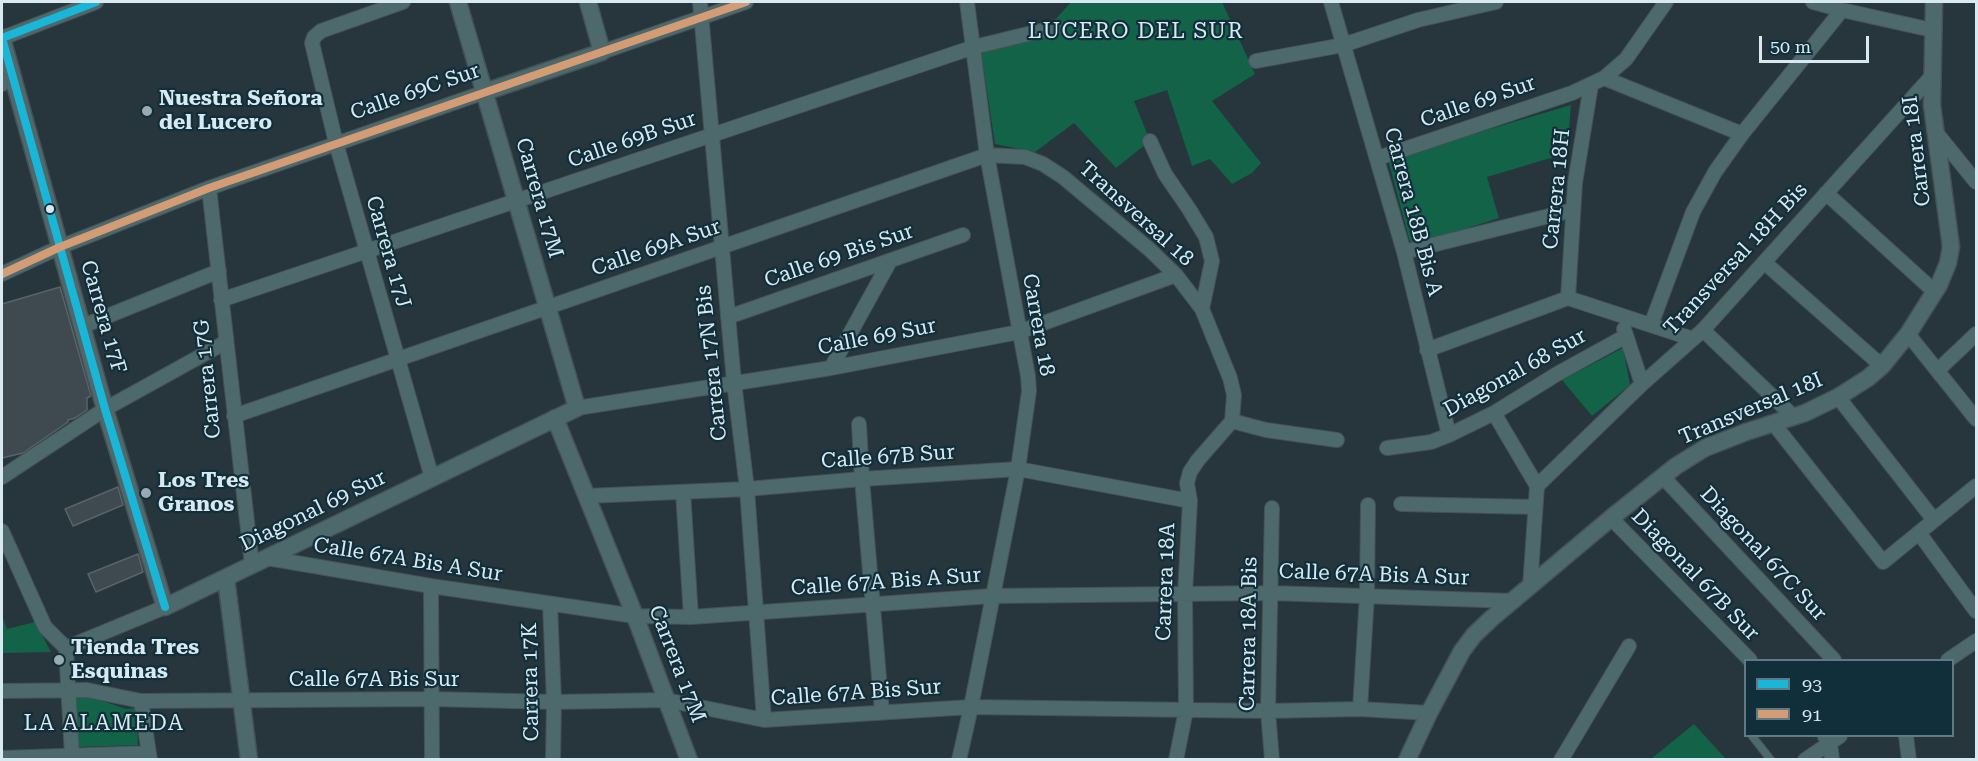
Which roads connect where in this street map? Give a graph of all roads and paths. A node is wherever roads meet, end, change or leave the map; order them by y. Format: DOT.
graph roads {
  1 [pos="96,2"];
  2 [pos="403,2"];
  3 [pos="458,2"];
  4 [pos="588,2"];
  5 [pos="700,2"];
  6 [pos="746,2"];
  7 [pos="967,2"];
  8 [pos="1331,2"];
  9 [pos="1496,2"];
  10 [pos="1666,2"];
  11 [pos="1813,2"];
  12 [pos="1934,2"];
  13 [pos="1842,10"];
  14 [pos="702,18"];
  15 [pos="1058,27"];
  16 [pos="1932,30"];
  17 [pos="2,38"];
  18 [pos="1343,45"];
  19 [pos="974,47"];
  20 [pos="602,52"];
  21 [pos="1256,61"];
  22 [pos="1931,76"];
  23 [pos="1604,78"];
  24 [pos="7,80"];
  25 [pos="1591,85"];
  26 [pos="484,92"];
  27 [pos="1934,130"];
  28 [pos="1742,134"];
  29 [pos="711,135"];
  30 [pos="1150,141"];
  31 [pos="336,143"];
  32 [pos="987,155"];
  33 [pos="1025,157"];
  34 [pos="1378,158"];
  35 [pos="1977,182"];
  36 [pos="209,188"];
  37 [pos="1826,193"];
  38 [pos="516,201"];
  39 [pos="1573,210"];
  40 [pos="963,235"];
  41 [pos="60,247"];
  42 [pos="721,248"];
  43 [pos="366,251"];
  44 [pos="1404,252"];
  45 [pos="890,261"];
  46 [pos="1764,262"];
  47 [pos="219,271"];
  48 [pos="2,274"];
  49 [pos="1176,274"];
  50 [pos="1935,292"];
  51 [pos="1568,298"];
  52 [pos="221,300"];
  53 [pos="548,308"];
  54 [pos="1202,309"];
  55 [pos="1619,315"];
  56 [pos="728,317"];
  57 [pos="1651,325"];
  58 [pos="83,326"];
  59 [pos="1019,332"];
  60 [pos="1698,334"];
  61 [pos="1908,334"];
  62 [pos="1977,334"];
  63 [pos="1626,336"];
  64 [pos="226,342"];
  65 [pos="1427,350"];
  66 [pos="398,360"];
  67 [pos="1882,366"];
  68 [pos="831,368"];
  69 [pos="1938,370"];
  70 [pos="734,382"];
  71 [pos="1642,384"];
  72 [pos="1838,397"];
  73 [pos="577,408"];
  74 [pos="105,409"];
  75 [pos="1494,413"];
  76 [pos="234,416"];
  77 [pos="1794,417"];
  78 [pos="555,418"];
  79 [pos="1977,419"];
  80 [pos="1232,421"];
  81 [pos="1773,423"];
  82 [pos="859,424"];
  83 [pos="1449,435"];
  84 [pos="1337,440"];
  85 [pos="1387,448"];
  86 [pos="1018,469"];
  87 [pos="2,477"];
  88 [pos="1663,477"];
  89 [pos="432,478"];
  90 [pos="862,479"];
  91 [pos="1537,486"];
  92 [pos="1977,486"];
  93 [pos="747,489"];
  94 [pos="683,492"];
  95 [pos="586,496"];
  96 [pos="1190,501"];
  97 [pos="1401,504"];
  98 [pos="1368,505"];
  99 [pos="1535,507"];
  100 [pos="1272,508"];
  101 [pos="1611,518"];
  102 [pos="1934,520"];
  103 [pos="2,531"];
  104 [pos="1919,533"];
  105 [pos="259,562"];
  106 [pos="226,578"];
  107 [pos="431,586"];
  108 [pos="1530,587"];
  109 [pos="1270,593"];
  110 [pos="1185,594"];
  111 [pos="1366,595"];
  112 [pos="992,596"];
  113 [pos="1514,601"];
  114 [pos="550,604"];
  115 [pos="872,604"];
  116 [pos="165,607"];
  117 [pos="1977,611"];
  118 [pos="755,612"];
  119 [pos="634,616"];
  120 [pos="691,617"];
  121 [pos="1977,640"];
  122 [pos="1629,646"];
  123 [pos="66,648"];
  124 [pos="1749,659"];
  125 [pos="1833,659"];
  126 [pos="1949,659"];
  127 [pos="68,689"];
  128 [pos="2,691"];
  129 [pos="432,699"];
  130 [pos="666,700"];
  131 [pos="141,701"];
  132 [pos="242,701"];
  133 [pos="554,702"];
  134 [pos="971,707"];
  135 [pos="1360,709"];
  136 [pos="1186,710"];
  137 [pos="1268,711"];
  138 [pos="882,712"];
  139 [pos="1428,713"];
  140 [pos="764,720"];
  141 [pos="1754,737"];
  142 [pos="1906,737"];
  143 [pos="1831,738"];
  144 [pos="72,756"];
  145 [pos="149,756"];
  146 [pos="1414,756"];
  147 [pos="2,758"];
  148 [pos="249,759"];
  149 [pos="432,759"];
  150 [pos="553,759"];
  151 [pos="688,759"];
  152 [pos="959,759"];
  153 [pos="1176,759"];
  154 [pos="1272,759"];
  155 [pos="1561,759"];
  156 [pos="1771,759"];
  157 [pos="1805,759"];
  158 [pos="1832,759"];
  159 [pos="1909,759"];
  1 -- 17 [label="street"];
  2 -- 31 [label="street, Carrera 17J"];
  3 -- 26 [label="street, Carrera 17M"];
  4 -- 20 [label="street"];
  5 -- 14 [label="street, Carrera 17N Bis"];
  6 -- 14 [label="street, Calle 69C Sur"];
  7 -- 19 [label="street, Carrera 18"];
  8 -- 18 [label="street, Carrera 18B Bis A"];
  9 -- 18 [label="street"];
  10 -- 23 [label="street, Calle 69 Sur"];
  11 -- 13 [label="street"];
  12 -- 16 [label="street, Carrera 18I"];
  13 -- 16 [label="street"];
  13 -- 28 [label="street"];
  14 -- 20 [label="street, Calle 69C Sur"];
  14 -- 29 [label="street, Carrera 17N Bis"];
  15 -- 19 [label="street, Calle 69B Sur"];
  16 -- 22 [label="street, Carrera 18I"];
  17 -- 24 [label="street, Carrera 17F"];
  18 -- 21 [label="street"];
  18 -- 34 [label="street, Carrera 18B Bis A"];
  19 -- 29 [label="street, Calle 69B Sur"];
  19 -- 32 [label="street, Carrera 18"];
  20 -- 26 [label="street, Calle 69C Sur"];
  22 -- 27 [label="street, Carrera 18I"];
  22 -- 37 [label="street, Transversal 18H Bis"];
  23 -- 25 [label="street, Calle 69 Sur"];
  23 -- 28 [label="street"];
  24 -- 41 [label="street, Carrera 17F"];
  25 -- 34 [label="street, Calle 69 Sur"];
  25 -- 39 [label="street, Carrera 18H"];
  26 -- 31 [label="street, Calle 69C Sur"];
  26 -- 38 [label="street, Carrera 17M"];
  27 -- 35 [label="street"];
  27 -- 50 [label="street, Carrera 18I"];
  28 -- 57 [label="street"];
  29 -- 38 [label="street, Calle 69B Sur"];
  29 -- 42 [label="street, Carrera 17N Bis"];
  30 -- 54 [label="street"];
  31 -- 36 [label="street, Calle 69C Sur"];
  31 -- 43 [label="street, Carrera 17J"];
  32 -- 33 [label="street, Calle 69A Sur"];
  32 -- 42 [label="street, Calle 69A Sur"];
  32 -- 59 [label="street, Carrera 18"];
  33 -- 49 [label="street, Transversal 18"];
  34 -- 44 [label="street, Carrera 18B Bis A"];
  36 -- 41 [label="street, Calle 69C Sur"];
  36 -- 47 [label="street, Carrera 17G"];
  37 -- 46 [label="street, Transversal 18H Bis"];
  37 -- 50 [label="street"];
  38 -- 43 [label="street, Calle 69B Sur"];
  38 -- 53 [label="street, Carrera 17M"];
  39 -- 44 [label="street"];
  39 -- 51 [label="street, Carrera 18H"];
  40 -- 45 [label="street, Calle 69 Bis Sur"];
  41 -- 48 [label="street, Calle 69C Sur"];
  41 -- 58 [label="street, Carrera 17F"];
  42 -- 53 [label="street, Calle 69A Sur"];
  42 -- 56 [label="street, Carrera 17N Bis"];
  43 -- 52 [label="street, Calle 69B Sur"];
  43 -- 66 [label="street, Carrera 17J"];
  44 -- 65 [label="street, Carrera 18B Bis A"];
  45 -- 56 [label="street, Calle 69 Bis Sur"];
  45 -- 68 [label="street"];
  46 -- 60 [label="street, Transversal 18H Bis"];
  46 -- 67 [label="street"];
  47 -- 52 [label="street, Carrera 17G"];
  47 -- 58 [label="street"];
  49 -- 54 [label="street, Transversal 18"];
  49 -- 59 [label="street, Calle 69 Sur"];
  50 -- 61 [label="street, Transversal 18I"];
  51 -- 55 [label="street"];
  51 -- 65 [label="street"];
  52 -- 64 [label="street, Carrera 17G"];
  53 -- 66 [label="street, Calle 69A Sur"];
  53 -- 73 [label="street, Carrera 17M"];
  54 -- 80 [label="street, Transversal 18"];
  55 -- 57 [label="street"];
  55 -- 63 [label="street"];
  56 -- 70 [label="street, Carrera 17N Bis"];
  57 -- 60 [label="street"];
  58 -- 74 [label="street, Carrera 17F"];
  59 -- 68 [label="street, Calle 69 Sur"];
  59 -- 86 [label="street, Carrera 18"];
  60 -- 71 [label="street, Transversal 18H Bis"];
  60 -- 77 [label="street"];
  61 -- 67 [label="street, Transversal 18I"];
  61 -- 69 [label="street"];
  62 -- 69 [label="street"];
  63 -- 71 [label="street"];
  63 -- 75 [label="street, Diagonal 68 Sur"];
  64 -- 74 [label="street"];
  64 -- 76 [label="street, Carrera 17G"];
  65 -- 83 [label="street, Carrera 18B Bis A"];
  66 -- 76 [label="street, Calle 69A Sur"];
  66 -- 89 [label="street, Carrera 17J"];
  67 -- 72 [label="street, Transversal 18I"];
  68 -- 70 [label="street, Calle 69 Sur"];
  69 -- 79 [label="street"];
  70 -- 73 [label="street, Calle 69 Sur"];
  70 -- 93 [label="street, Carrera 17N Bis"];
  71 -- 91 [label="street, Transversal 18H Bis"];
  72 -- 77 [label="street, Transversal 18I"];
  72 -- 102 [label="street"];
  73 -- 78 [label="street, Diagonal 69 Sur"];
  74 -- 87 [label="street"];
  74 -- 116 [label="street, Carrera 17F"];
  75 -- 83 [label="street, Diagonal 68 Sur"];
  75 -- 91 [label="street"];
  76 -- 105 [label="street, Carrera 17G"];
  77 -- 81 [label="street, Transversal 18I"];
  78 -- 89 [label="street, Diagonal 69 Sur"];
  78 -- 95 [label="street, Carrera 17M"];
  80 -- 84 [label="street"];
  80 -- 96 [label="street, Carrera 18A"];
  81 -- 88 [label="street, Transversal 18I"];
  81 -- 104 [label="street"];
  82 -- 90 [label="street"];
  83 -- 85 [label="street, Diagonal 68 Sur"];
  86 -- 90 [label="street, Calle 67B Sur"];
  86 -- 96 [label="street, Calle 67B Sur"];
  86 -- 112 [label="street, Carrera 18"];
  88 -- 101 [label="street, Transversal 18I"];
  88 -- 125 [label="street, Diagonal 67C Sur"];
  89 -- 105 [label="street, Diagonal 69 Sur"];
  90 -- 93 [label="street, Calle 67B Sur"];
  90 -- 115 [label="street"];
  91 -- 99 [label="street"];
  92 -- 102 [label="street"];
  93 -- 94 [label="street, Calle 67B Sur"];
  93 -- 118 [label="street, Carrera 17N Bis"];
  94 -- 95 [label="street, Calle 67B Sur"];
  94 -- 120 [label="street"];
  95 -- 119 [label="street, Carrera 17M"];
  96 -- 110 [label="street, Carrera 18A"];
  97 -- 99 [label="street"];
  98 -- 111 [label="street"];
  99 -- 108 [label="street"];
  100 -- 109 [label="street, Carrera 18A Bis"];
  101 -- 108 [label="street, Transversal 18I"];
  101 -- 124 [label="street, Diagonal 67B Sur"];
  102 -- 104 [label="street"];
  103 -- 123 [label="street"];
  104 -- 117 [label="street"];
  105 -- 106 [label="street, Diagonal 69 Sur"];
  105 -- 107 [label="street, Calle 67A Bis A Sur"];
  106 -- 116 [label="street, Diagonal 69 Sur"];
  106 -- 132 [label="street"];
  107 -- 114 [label="street, Calle 67A Bis A Sur"];
  107 -- 129 [label="street"];
  108 -- 113 [label="street, Transversal 18I"];
  109 -- 110 [label="street, Calle 67A Bis A Sur"];
  109 -- 111 [label="street, Calle 67A Bis A Sur"];
  109 -- 137 [label="street, Carrera 18A Bis"];
  110 -- 112 [label="street, Calle 67A Bis A Sur"];
  110 -- 136 [label="street, Carrera 18A"];
  111 -- 113 [label="street, Calle 67A Bis A Sur"];
  111 -- 135 [label="street"];
  112 -- 115 [label="street, Calle 67A Bis A Sur"];
  112 -- 134 [label="street, Carrera 18"];
  113 -- 139 [label="street, Transversal 18I"];
  114 -- 119 [label="street, Calle 67A Bis A Sur"];
  114 -- 133 [label="street, Carrera 17K"];
  115 -- 118 [label="street, Calle 67A Bis A Sur"];
  115 -- 138 [label="street"];
  116 -- 123 [label="street, Diagonal 69 Sur"];
  118 -- 120 [label="street, Calle 67A Bis A Sur"];
  118 -- 140 [label="street, Carrera 17N Bis"];
  119 -- 120 [label="street, Calle 67A Bis A Sur"];
  119 -- 130 [label="street, Carrera 17M"];
  121 -- 126 [label="street"];
  122 -- 155 [label="street"];
  123 -- 127 [label="street"];
  127 -- 128 [label="street, Calle 67A Bis Sur"];
  127 -- 131 [label="street, Calle 67A Bis Sur"];
  127 -- 144 [label="street"];
  129 -- 132 [label="street, Calle 67A Bis Sur"];
  129 -- 133 [label="street, Calle 67A Bis Sur"];
  129 -- 149 [label="street"];
  130 -- 133 [label="street, Calle 67A Bis Sur"];
  130 -- 140 [label="street, Calle 67A Bis Sur"];
  130 -- 151 [label="street, Carrera 17M"];
  131 -- 132 [label="street, Calle 67A Bis Sur"];
  131 -- 145 [label="street"];
  132 -- 148 [label="street"];
  133 -- 150 [label="street, Carrera 17K"];
  134 -- 136 [label="street, Calle 67A Bis Sur"];
  134 -- 138 [label="street, Calle 67A Bis Sur"];
  134 -- 152 [label="street, Carrera 18"];
  135 -- 137 [label="street, Calle 67A Bis Sur"];
  135 -- 139 [label="street, Calle 67A Bis Sur"];
  136 -- 137 [label="street, Calle 67A Bis Sur"];
  136 -- 153 [label="street, Carrera 18A"];
  137 -- 154 [label="street, Carrera 18A Bis"];
  138 -- 140 [label="street, Calle 67A Bis Sur"];
  139 -- 146 [label="street, Transversal 18I"];
  141 -- 156 [label="lane"];
  142 -- 159 [label="street"];
  143 -- 157 [label="street"];
  143 -- 158 [label="street"];
  144 -- 145 [label="street"];
  144 -- 147 [label="street"];
}
